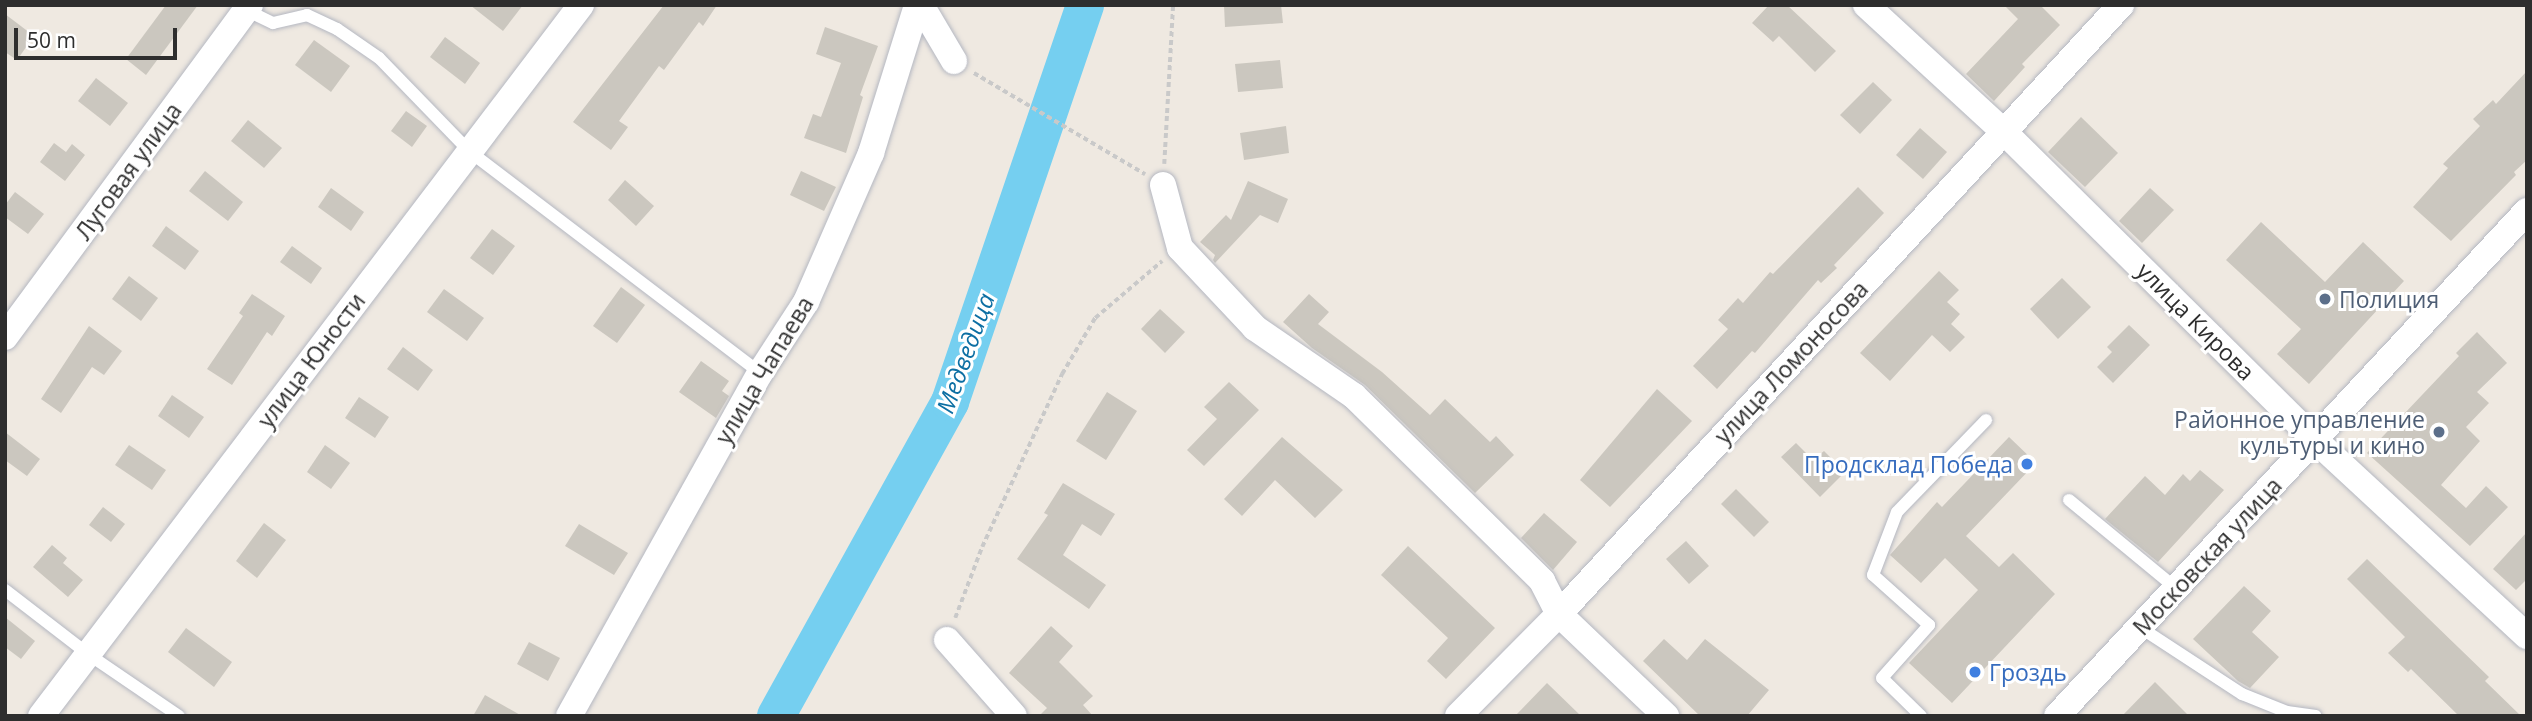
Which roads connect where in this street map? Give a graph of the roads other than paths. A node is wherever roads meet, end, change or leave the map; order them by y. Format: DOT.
graph roads {
  1 [pos="581,5"];
  2 [pos="919,5"];
  3 [pos="1866,5"];
  4 [pos="2121,5"];
  5 [pos="248,8"];
  6 [pos="954,61"];
  7 [pos="2003,131"];
  8 [pos="469,150"];
  9 [pos="1163,185"];
  10 [pos="2527,211"];
  11 [pos="5,337"];
  12 [pos="760,373"];
  13 [pos="1986,420"];
  14 [pos="2314,439"];
  15 [pos="2069,500"];
  16 [pos="2177,589"];
  17 [pos="5,590"];
  18 [pos="1559,614"];
  19 [pos="2141,628"];
  20 [pos="2527,636"];
  21 [pos="947,640"];
  22 [pos="88,654"];
  23 [pos="41,716"];
  24 [pos="179,716"];
  25 [pos="569,716"];
  26 [pos="1014,716"];
  27 [pos="1458,716"];
  28 [pos="1666,716"];
  29 [pos="1921,716"];
  30 [pos="2057,716"];
  31 [pos="2316,716"];
  1 -- 8 [label="street, улица Юности"];
  2 -- 6 [label="street"];
  2 -- 12 [label="street, улица Чапаева"];
  3 -- 7 [label="street, улица Кирова"];
  4 -- 7 [label="street, улица Ломоносова"];
  5 -- 8 [label="lane"];
  5 -- 11 [label="street, Луговая улица"];
  7 -- 14 [label="street, улица Кирова"];
  7 -- 18 [label="street, улица Ломоносова"];
  8 -- 12 [label="lane"];
  8 -- 22 [label="street, улица Юности"];
  9 -- 18 [label="street"];
  10 -- 14 [label="street, Московская улица"];
  12 -- 25 [label="street, улица Чапаева"];
  13 -- 29 [label="lane"];
  14 -- 16 [label="street, Московская улица"];
  14 -- 20 [label="street, улица Кирова"];
  15 -- 16 [label="lane"];
  16 -- 19 [label="street, Московская улица"];
  17 -- 22 [label="lane"];
  18 -- 27 [label="street, улица Ломоносова"];
  18 -- 28 [label="street"];
  19 -- 30 [label="street, Московская улица"];
  19 -- 31 [label="lane"];
  21 -- 26 [label="street"];
  22 -- 23 [label="street, улица Юности"];
  22 -- 24 [label="lane"];
}
